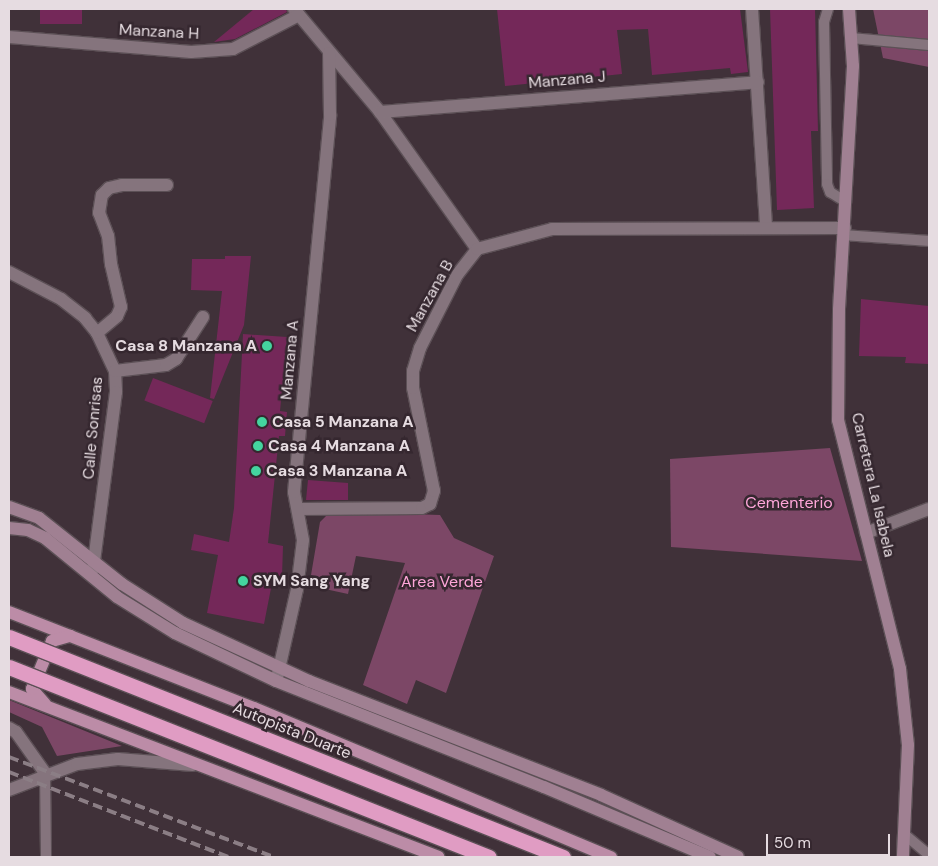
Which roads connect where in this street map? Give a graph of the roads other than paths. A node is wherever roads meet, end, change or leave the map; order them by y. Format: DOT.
graph roads {
  1 [pos="752,9"];
  2 [pos="828,9"];
  3 [pos="849,9"];
  4 [pos="297,12"];
  5 [pos="9,37"];
  6 [pos="851,38"];
  7 [pos="929,45"];
  8 [pos="329,53"];
  9 [pos="758,82"];
  10 [pos="380,112"];
  11 [pos="167,185"];
  12 [pos="846,202"];
  13 [pos="766,228"];
  14 [pos="844,232"];
  15 [pos="929,241"];
  16 [pos="477,250"];
  17 [pos="9,272"];
  18 [pos="203,317"];
  19 [pos="97,333"];
  20 [pos="115,371"];
  21 [pos="9,507"];
  22 [pos="298,509"];
  23 [pos="929,509"];
  24 [pos="9,528"];
  25 [pos="866,533"];
  26 [pos="95,560"];
  27 [pos="92,578"];
  28 [pos="9,612"];
  29 [pos="70,636"];
  30 [pos="9,637"];
  31 [pos="9,667"];
  32 [pos="278,675"];
  33 [pos="9,692"];
  34 [pos="47,706"];
  35 [pos="9,728"];
  36 [pos="205,766"];
  37 [pos="45,774"];
  38 [pos="9,790"];
  39 [pos="901,851"];
  40 [pos="929,855"];
  41 [pos="46,857"];
  42 [pos="438,857"];
  43 [pos="489,857"];
  44 [pos="563,857"];
  45 [pos="611,857"];
  46 [pos="710,857"];
  47 [pos="738,857"];
  1 -- 9 [label="street"];
  2 -- 12 [label="lane"];
  3 -- 6 [label="main road, Carretera La Isabela"];
  4 -- 5 [label="street, Manzana H"];
  4 -- 8 [label="street"];
  6 -- 7 [label="lane"];
  6 -- 12 [label="main road, Carretera La Isabela"];
  8 -- 10 [label="street"];
  8 -- 22 [label="street, Manzana A"];
  9 -- 10 [label="street, Manzana J"];
  9 -- 13 [label="street"];
  10 -- 16 [label="street"];
  11 -- 19 [label="street"];
  12 -- 14 [label="main road, Carretera La Isabela"];
  13 -- 14 [label="street"];
  13 -- 16 [label="street"];
  14 -- 15 [label="lane"];
  14 -- 25 [label="main road, Carretera La Isabela"];
  16 -- 22 [label="street, Manzana B"];
  17 -- 19 [label="street, Calle Sonrisas"];
  18 -- 20 [label="street"];
  19 -- 20 [label="street, Calle Sonrisas"];
  20 -- 26 [label="street, Calle Sonrisas"];
  21 -- 26 [label="main road"];
  22 -- 32 [label="street, Manzana A"];
  23 -- 25 [label="street"];
  24 -- 27 [label="main road"];
  25 -- 39 [label="main road, Carretera La Isabela"];
  26 -- 27 [label="street, Calle Sonrisas"];
  26 -- 32 [label="main road"];
  27 -- 32 [label="main road"];
  28 -- 29 [label="main road"];
  29 -- 34 [label="main road"];
  29 -- 45 [label="main road"];
  30 -- 44 [label="highway, Autopista Duarte, bridge"];
  31 -- 43 [label="highway, bridge"];
  32 -- 46 [label="main road"];
  32 -- 47 [label="main road"];
  33 -- 34 [label="main road"];
  34 -- 36 [label="main road"];
  35 -- 37 [label="street"];
  36 -- 37 [label="street"];
  36 -- 42 [label="main road"];
  37 -- 38 [label="street"];
  37 -- 41 [label="lane"];
  39 -- 40 [label="lane"];
}
